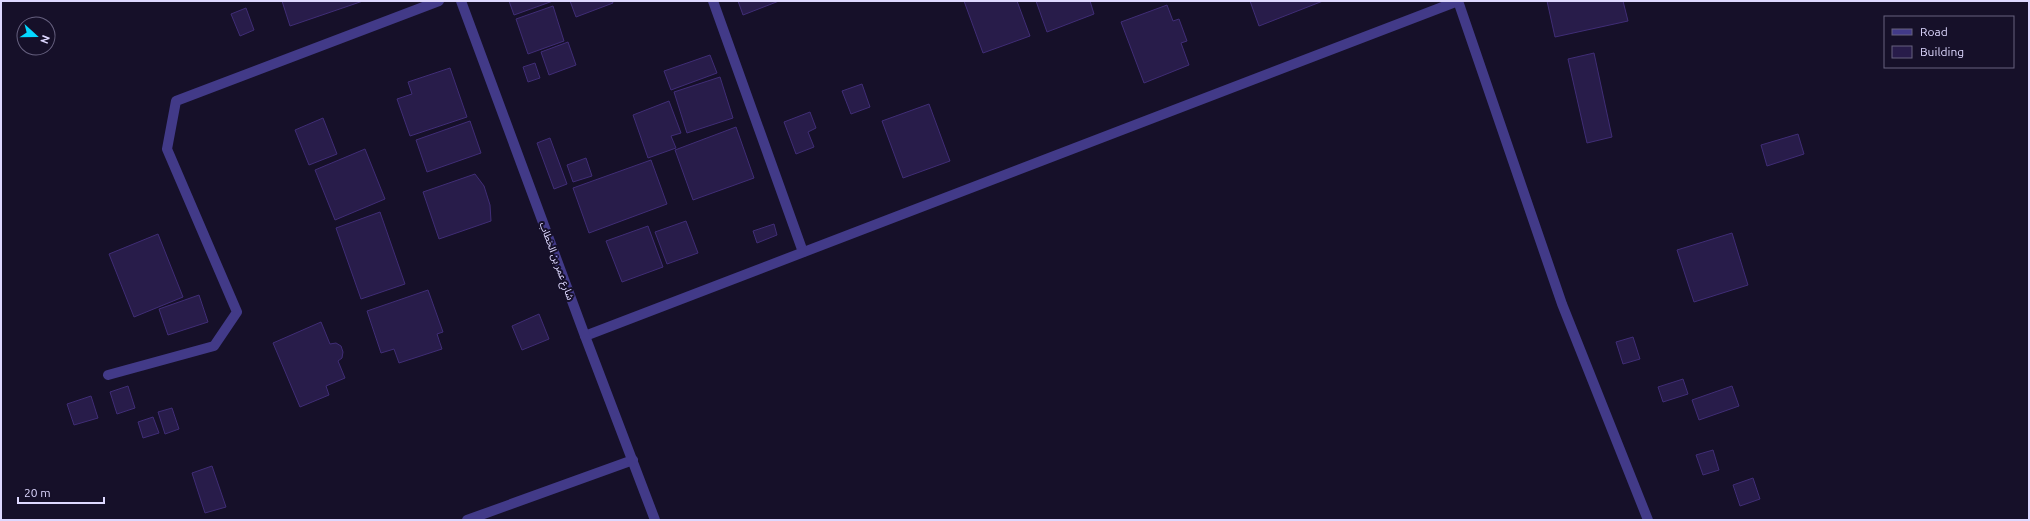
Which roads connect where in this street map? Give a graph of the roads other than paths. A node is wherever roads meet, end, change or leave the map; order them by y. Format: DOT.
graph roads {
  1 [pos="439,1"];
  2 [pos="462,1"];
  3 [pos="714,1"];
  4 [pos="1458,1"];
  5 [pos="803,252"];
  6 [pos="585,336"];
  7 [pos="108,375"];
  8 [pos="633,460"];
  9 [pos="467,520"];
  10 [pos="655,520"];
  11 [pos="1648,520"];
  1 -- 7 [label="street"];
  2 -- 6 [label="street, شارع عمر بن الخطاب"];
  3 -- 5 [label="street"];
  4 -- 5 [label="street"];
  4 -- 11 [label="street"];
  5 -- 6 [label="street"];
  6 -- 8 [label="street, شارع عمر بن الخطاب"];
  8 -- 9 [label="street"];
  8 -- 10 [label="street, شارع عمر بن الخطاب"];
}
